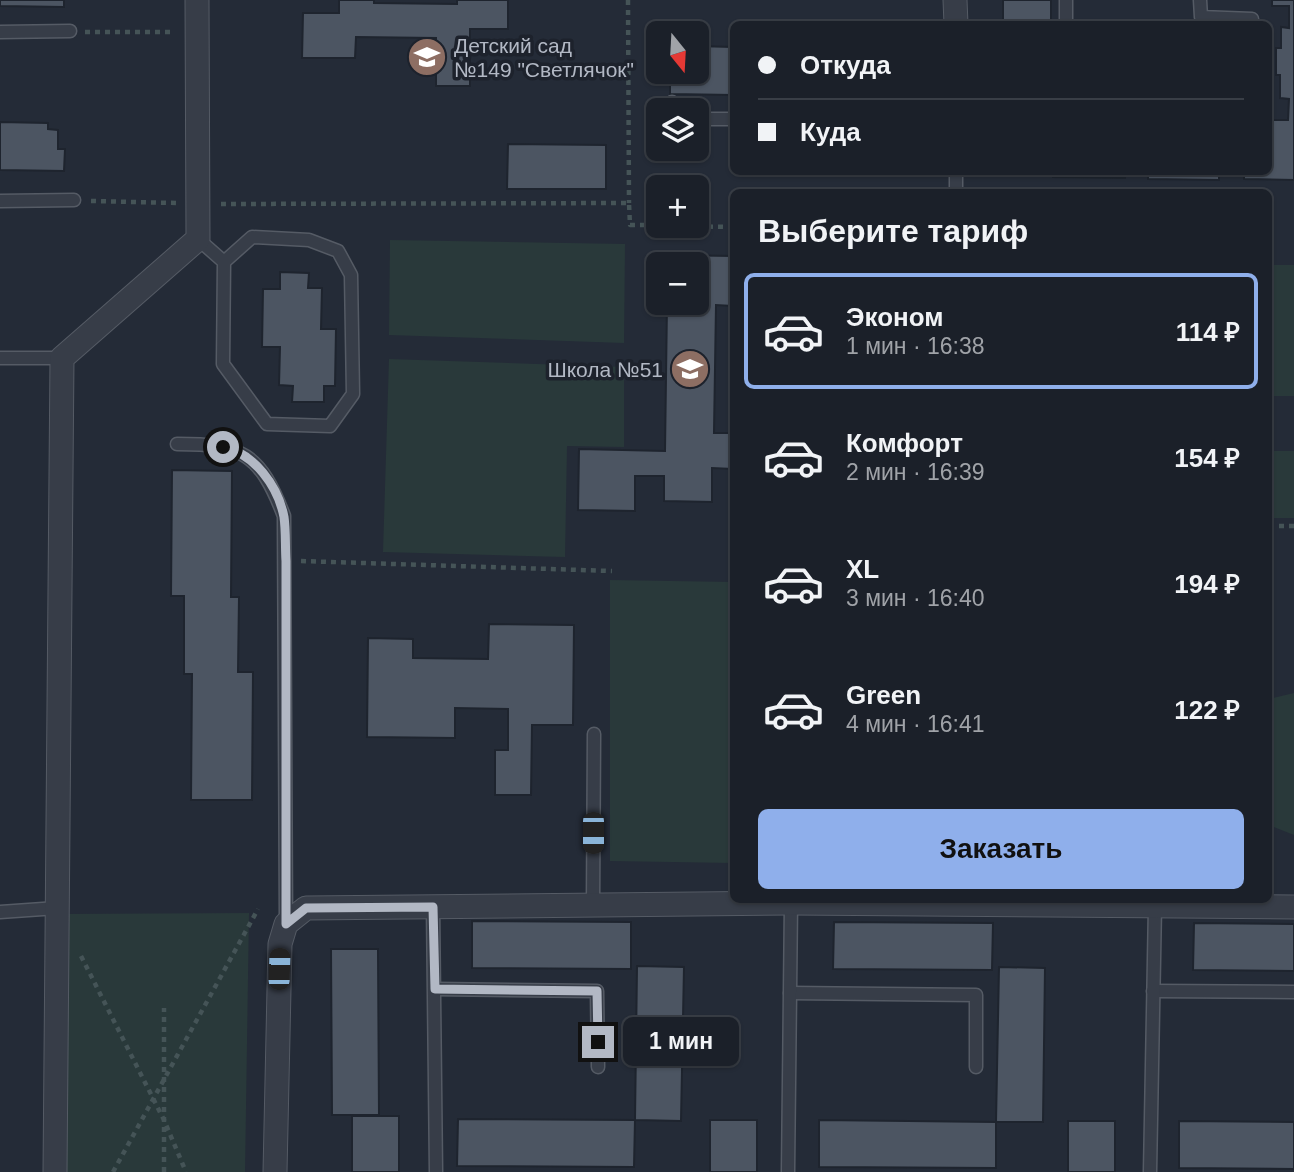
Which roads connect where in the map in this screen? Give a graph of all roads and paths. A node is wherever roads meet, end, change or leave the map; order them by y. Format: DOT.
graph roads {
  1 [pos="197,0"];
  2 [pos="628,0"];
  3 [pos="956,0"];
  4 [pos="1066,0"];
  5 [pos="1200,0"];
  6 [pos="956,21"];
  7 [pos="1066,21"];
  8 [pos="1252,21"];
  9 [pos="70,31"];
  10 [pos="0,32"];
  11 [pos="197,33"];
  12 [pos="709,119"];
  13 [pos="730,119"];
  14 [pos="74,200"];
  15 [pos="0,201"];
  16 [pos="198,204"];
  17 [pos="629,204"];
  18 [pos="646,225"];
  19 [pos="709,227"];
  20 [pos="730,227"];
  21 [pos="198,239"];
  22 [pos="224,262"];
  23 [pos="0,358"];
  24 [pos="62,358"];
  25 [pos="177,444"];
  26 [pos="1272,526"];
  27 [pos="1294,526"];
  28 [pos="286,561"];
  29 [pos="612,571"];
  30 [pos="594,734"];
  31 [pos="844,903"];
  32 [pos="961,903"];
  33 [pos="791,904"];
  34 [pos="593,906"];
  35 [pos="1155,906"];
  36 [pos="1294,906"];
  37 [pos="433,907"];
  38 [pos="57,908"];
  39 [pos="258,909"];
  40 [pos="0,912"];
  41 [pos="286,924"];
  42 [pos="75,944"];
  43 [pos="435,989"];
  44 [pos="1153,991"];
  45 [pos="1294,992"];
  46 [pos="790,993"];
  47 [pos="164,1007"];
  48 [pos="598,1067"];
  49 [pos="976,1068"];
  50 [pos="164,1078"];
  51 [pos="153,1099"];
  52 [pos="164,1120"];
  53 [pos="55,1172"];
  54 [pos="113,1172"];
  55 [pos="164,1172"];
  56 [pos="186,1172"];
  57 [pos="275,1172"];
  58 [pos="436,1172"];
  59 [pos="788,1172"];
  60 [pos="1150,1172"];
  1 -- 11 [label="street"];
  2 -- 17 [label="path"];
  3 -- 6 [label="street"];
  4 -- 7 [label="lane"];
  5 -- 8 [label="lane"];
  9 -- 10 [label="lane"];
  9 -- 11 [label="path"];
  11 -- 16 [label="street"];
  12 -- 13 [label="lane"];
  14 -- 15 [label="lane"];
  14 -- 16 [label="path"];
  16 -- 17 [label="path"];
  16 -- 21 [label="street"];
  17 -- 18 [label="path"];
  19 -- 20 [label="path"];
  21 -- 22 [label="lane"];
  21 -- 24 [label="street"];
  22 -- 22 [label="lane"];
  23 -- 24 [label="lane"];
  24 -- 38 [label="street"];
  25 -- 28 [label="lane"];
  26 -- 27 [label="path"];
  28 -- 29 [label="path"];
  28 -- 41 [label="lane"];
  30 -- 34 [label="lane"];
  31 -- 33 [label="street"];
  32 -- 35 [label="street"];
  33 -- 34 [label="street"];
  33 -- 46 [label="lane"];
  34 -- 37 [label="street"];
  35 -- 36 [label="street"];
  35 -- 44 [label="lane"];
  37 -- 41 [label="street"];
  37 -- 43 [label="lane"];
  38 -- 40 [label="lane"];
  38 -- 53 [label="street"];
  39 -- 50 [label="path"];
  41 -- 57 [label="street"];
  42 -- 51 [label="path"];
  43 -- 48 [label="lane"];
  43 -- 58 [label="lane"];
  44 -- 45 [label="lane"];
  44 -- 60 [label="lane"];
  46 -- 49 [label="lane"];
  46 -- 59 [label="lane"];
  47 -- 50 [label="path"];
  50 -- 51 [label="path"];
  50 -- 52 [label="path"];
  51 -- 52 [label="path"];
  51 -- 54 [label="path"];
  52 -- 55 [label="path"];
  52 -- 56 [label="path"];
}
